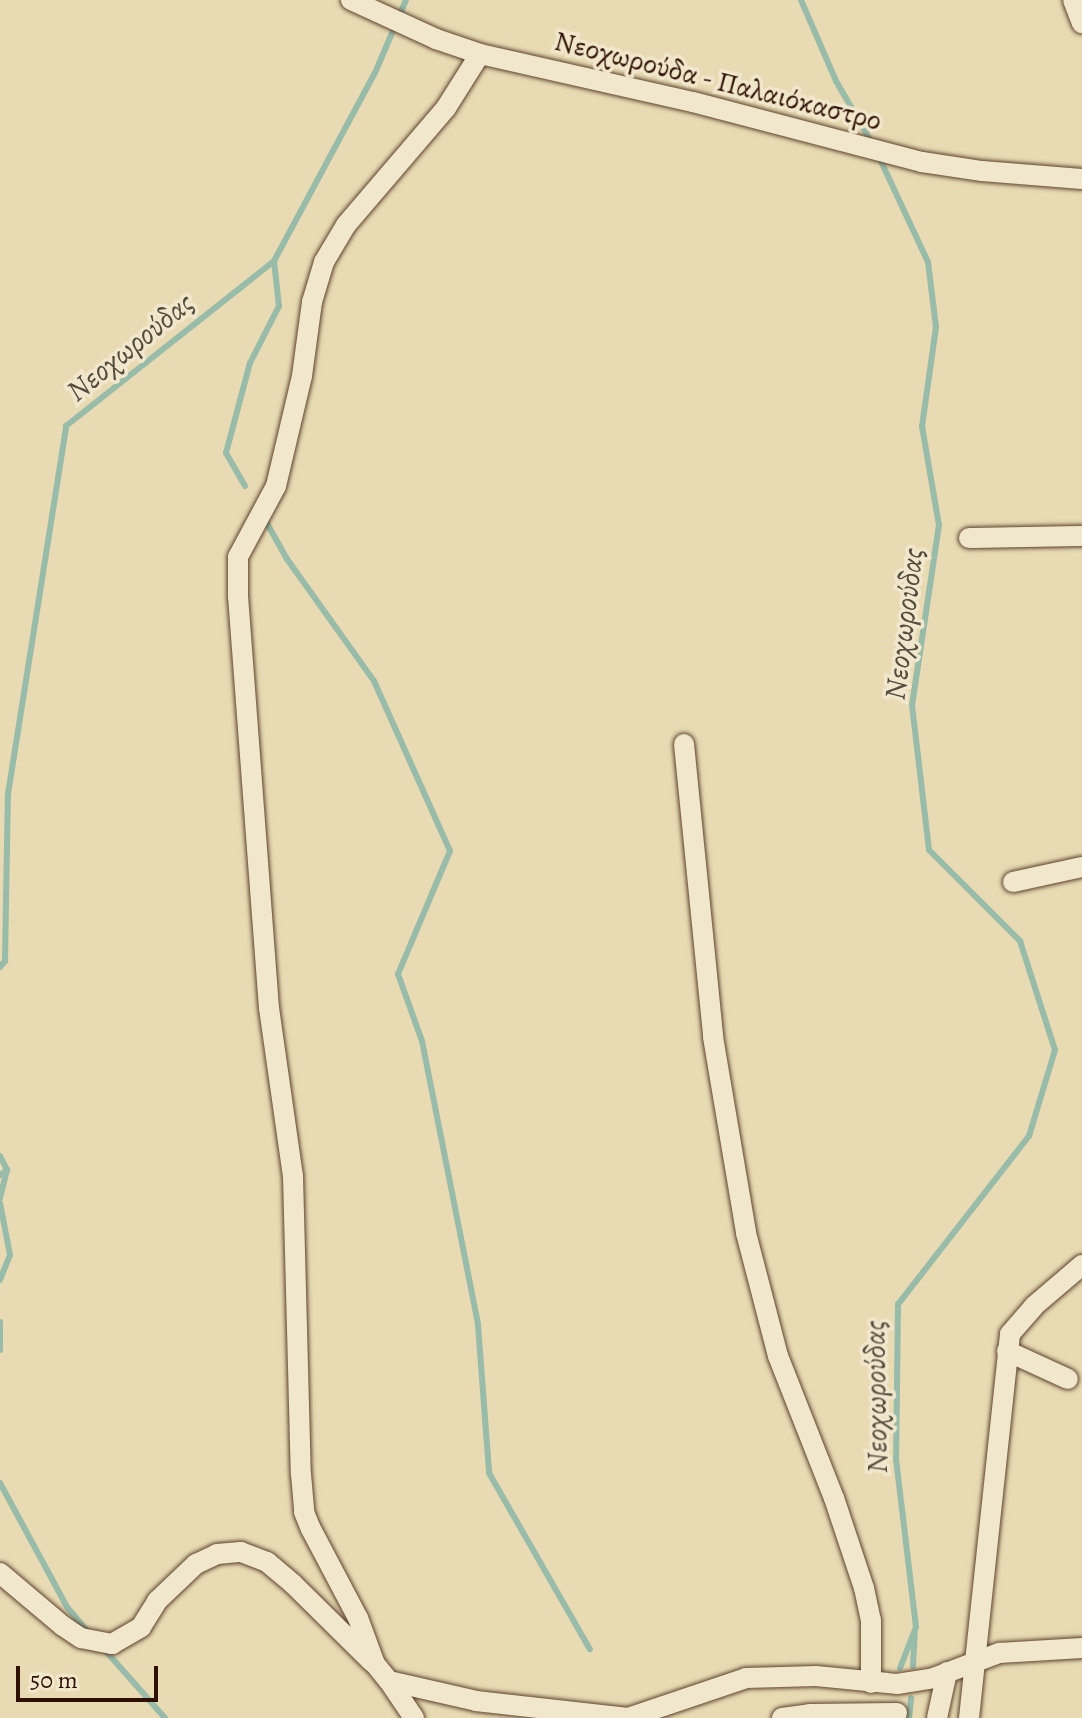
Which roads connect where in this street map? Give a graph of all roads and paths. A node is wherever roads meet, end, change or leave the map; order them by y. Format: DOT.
graph roads {
  1 [pos="351,0"];
  2 [pos="1073,0"];
  3 [pos="378,6"];
  4 [pos="1082,23"];
  5 [pos="480,54"];
  6 [pos="1082,179"];
  7 [pos="1082,536"];
  8 [pos="969,538"];
  9 [pos="684,744"];
  10 [pos="1082,867"];
  11 [pos="1013,882"];
  12 [pos="1082,1265"];
  13 [pos="1007,1351"];
  14 [pos="1068,1379"];
  15 [pos="0,1573"];
  16 [pos="1082,1648"];
  17 [pos="977,1660"];
  18 [pos="375,1664"];
  19 [pos="947,1672"];
  20 [pos="389,1681"];
  21 [pos="871,1683"];
  22 [pos="901,1684"];
  23 [pos="897,1715"];
  24 [pos="414,1718"];
  25 [pos="782,1718"];
  26 [pos="937,1718"];
  27 [pos="969,1718"];
  1 -- 3 [label="street, Νεοχωρούδα - Παλαιόκαστρο"];
  2 -- 4 [label="street"];
  3 -- 5 [label="street, Νεοχωρούδα - Παλαιόκαστρο"];
  5 -- 6 [label="street, Νεοχωρούδα - Παλαιόκαστρο"];
  5 -- 18 [label="street"];
  7 -- 8 [label="street"];
  9 -- 21 [label="street"];
  10 -- 11 [label="street"];
  12 -- 13 [label="street"];
  13 -- 14 [label="street"];
  13 -- 17 [label="street"];
  15 -- 18 [label="street"];
  16 -- 17 [label="street"];
  17 -- 19 [label="street"];
  17 -- 27 [label="street"];
  18 -- 20 [label="street"];
  19 -- 22 [label="street"];
  19 -- 26 [label="street"];
  20 -- 21 [label="street"];
  20 -- 24 [label="street"];
  21 -- 22 [label="street"];
  22 -- 23 [label="street"];
  23 -- 25 [label="street"];
}
